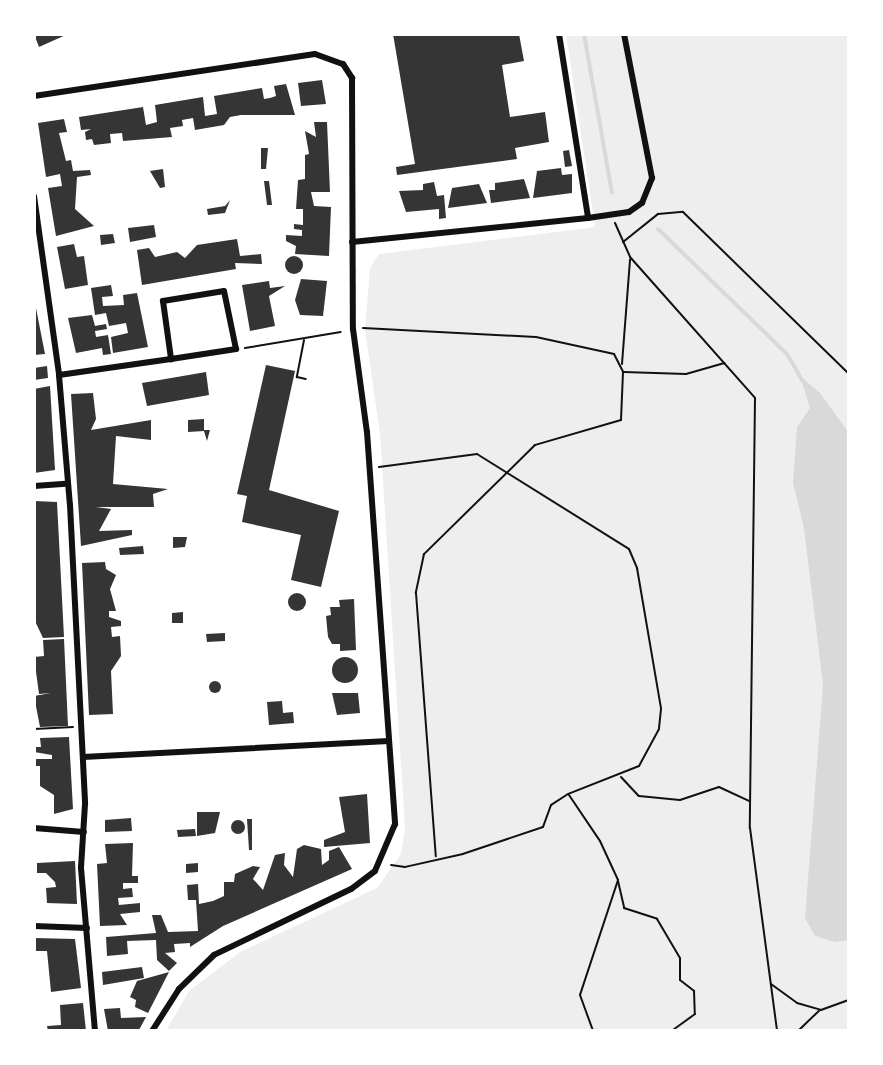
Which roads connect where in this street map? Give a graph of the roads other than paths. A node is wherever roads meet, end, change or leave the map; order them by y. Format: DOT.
graph roads {
  1 [pos="559,34"];
  2 [pos="624,34"];
  3 [pos="34,96"];
  4 [pos="34,196"];
  5 [pos="588,218"];
  6 [pos="352,242"];
  7 [pos="171,359"];
  8 [pos="59,375"];
  9 [pos="66,484"];
  10 [pos="34,486"];
  11 [pos="389,741"];
  12 [pos="83,757"];
  13 [pos="34,828"];
  14 [pos="84,832"];
  15 [pos="34,926"];
  16 [pos="87,928"];
  17 [pos="95,1031"];
  18 [pos="152,1031"];
  1 -- 5 [label="street"];
  2 -- 5 [label="street"];
  3 -- 6 [label="street"];
  4 -- 8 [label="street"];
  5 -- 6 [label="street"];
  6 -- 11 [label="street"];
  7 -- 7 [label="street"];
  7 -- 8 [label="street"];
  8 -- 9 [label="street"];
  9 -- 10 [label="street"];
  9 -- 12 [label="street"];
  11 -- 12 [label="street"];
  11 -- 18 [label="street"];
  12 -- 14 [label="street"];
  13 -- 14 [label="street"];
  14 -- 16 [label="street"];
  15 -- 16 [label="street"];
  16 -- 17 [label="street"];
}
